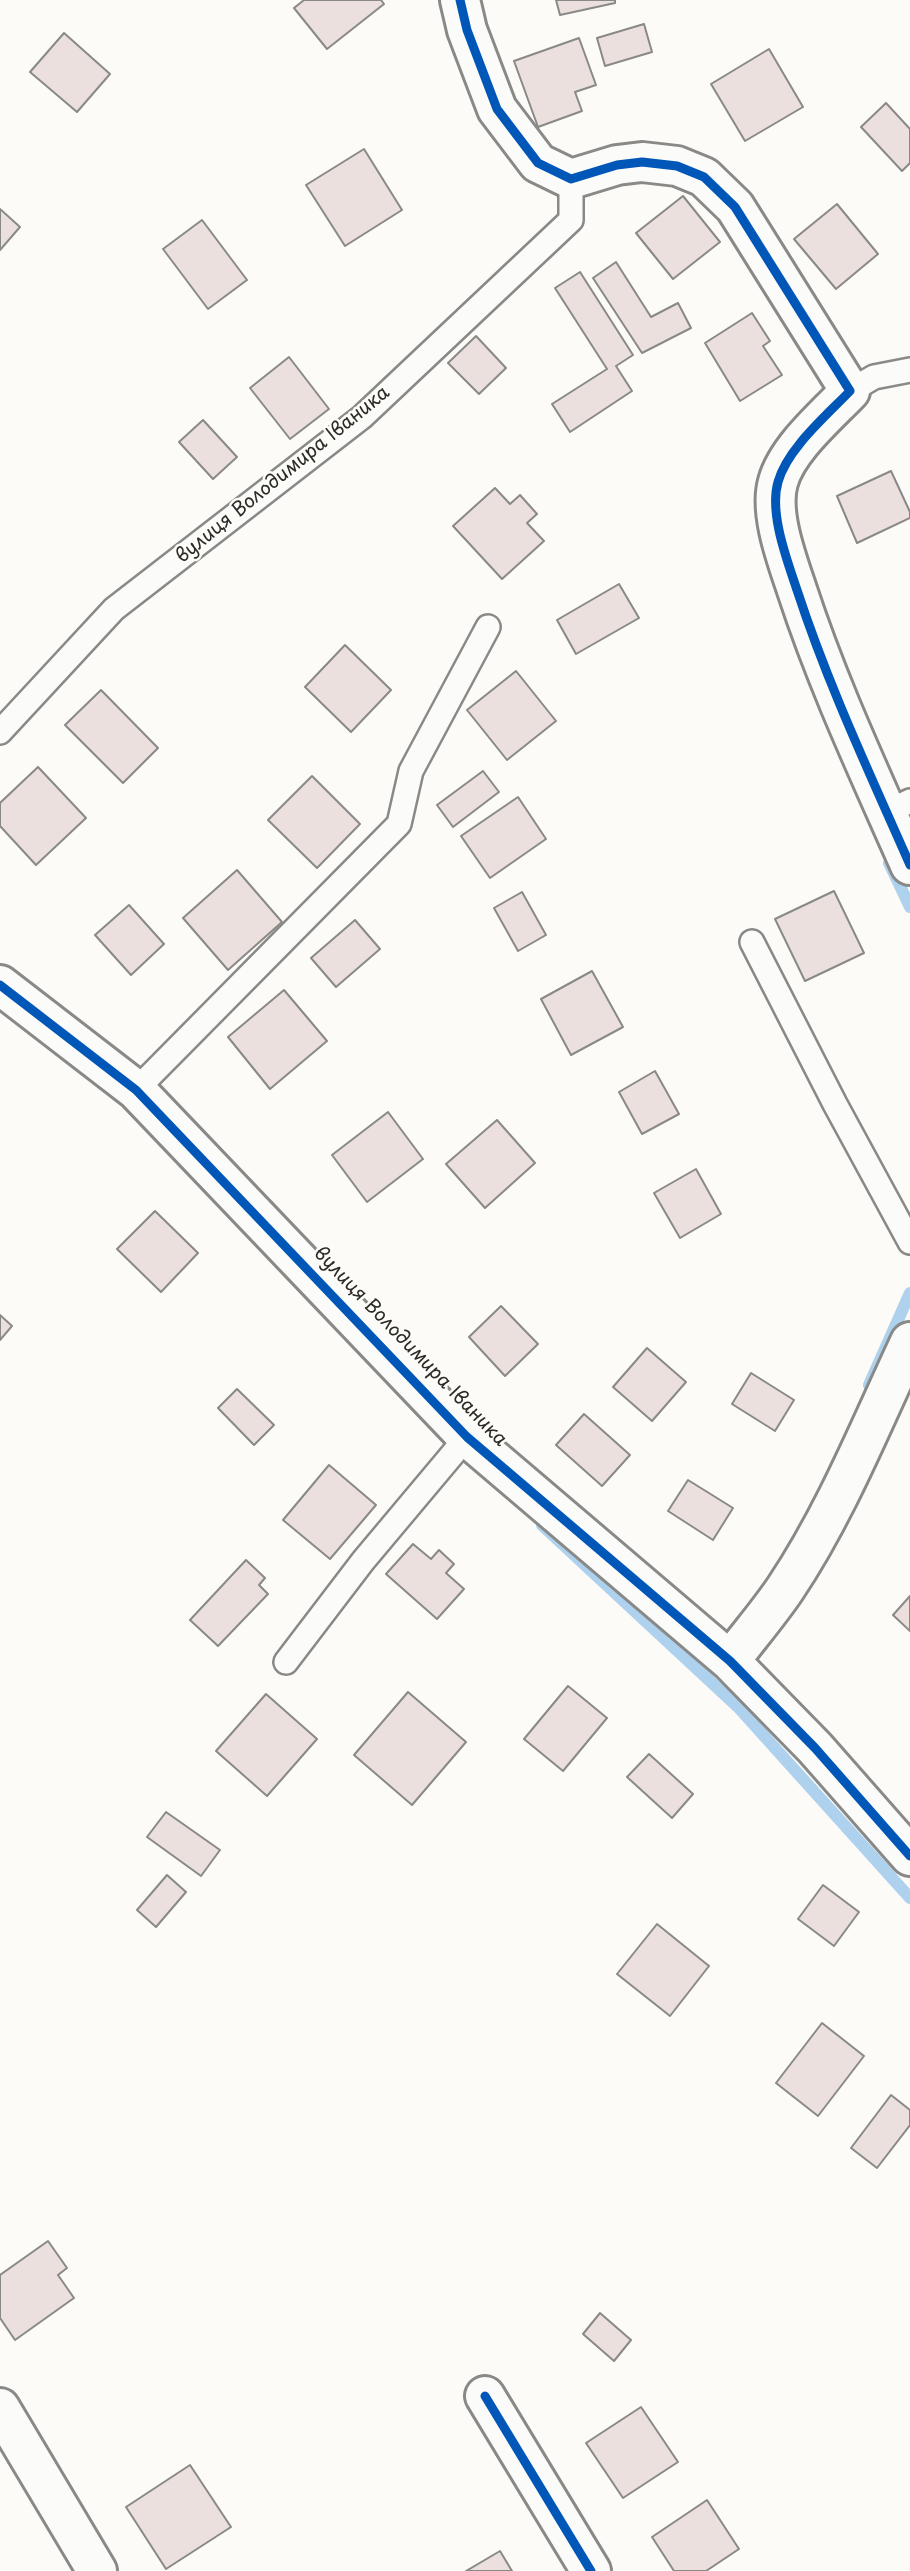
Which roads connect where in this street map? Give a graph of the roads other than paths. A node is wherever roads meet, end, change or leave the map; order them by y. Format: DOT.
graph roads {
  1 [pos="460,0"];
  2 [pos="571,179"];
  3 [pos="910,370"];
  4 [pos="850,391"];
  5 [pos="488,627"];
  6 [pos="0,732"];
  7 [pos="898,807"];
  8 [pos="910,865"];
  9 [pos="752,942"];
  10 [pos="0,985"];
  11 [pos="136,1090"];
  12 [pos="910,1242"];
  13 [pos="910,1342"];
  14 [pos="467,1437"];
  15 [pos="730,1661"];
  16 [pos="286,1662"];
  17 [pos="910,1856"];
  18 [pos="485,2396"];
  19 [pos="0,2408"];
  20 [pos="97,2571"];
  21 [pos="591,2571"];
  1 -- 2 [label="street"];
  2 -- 4 [label="street"];
  2 -- 6 [label="lane, вулиця Володимира Іваника"];
  3 -- 4 [label="lane"];
  4 -- 7 [label="street"];
  5 -- 11 [label="lane"];
  7 -- 8 [label="street"];
  9 -- 12 [label="lane"];
  10 -- 11 [label="street, вулиця Володимира Іваника"];
  11 -- 14 [label="street, вулиця Володимира Іваника"];
  13 -- 15 [label="street"];
  14 -- 15 [label="street, вулиця Володимира Іваника"];
  14 -- 16 [label="lane"];
  15 -- 17 [label="street, вулиця Володимира Іваника"];
  18 -- 21 [label="street"];
  19 -- 20 [label="street"];
}
